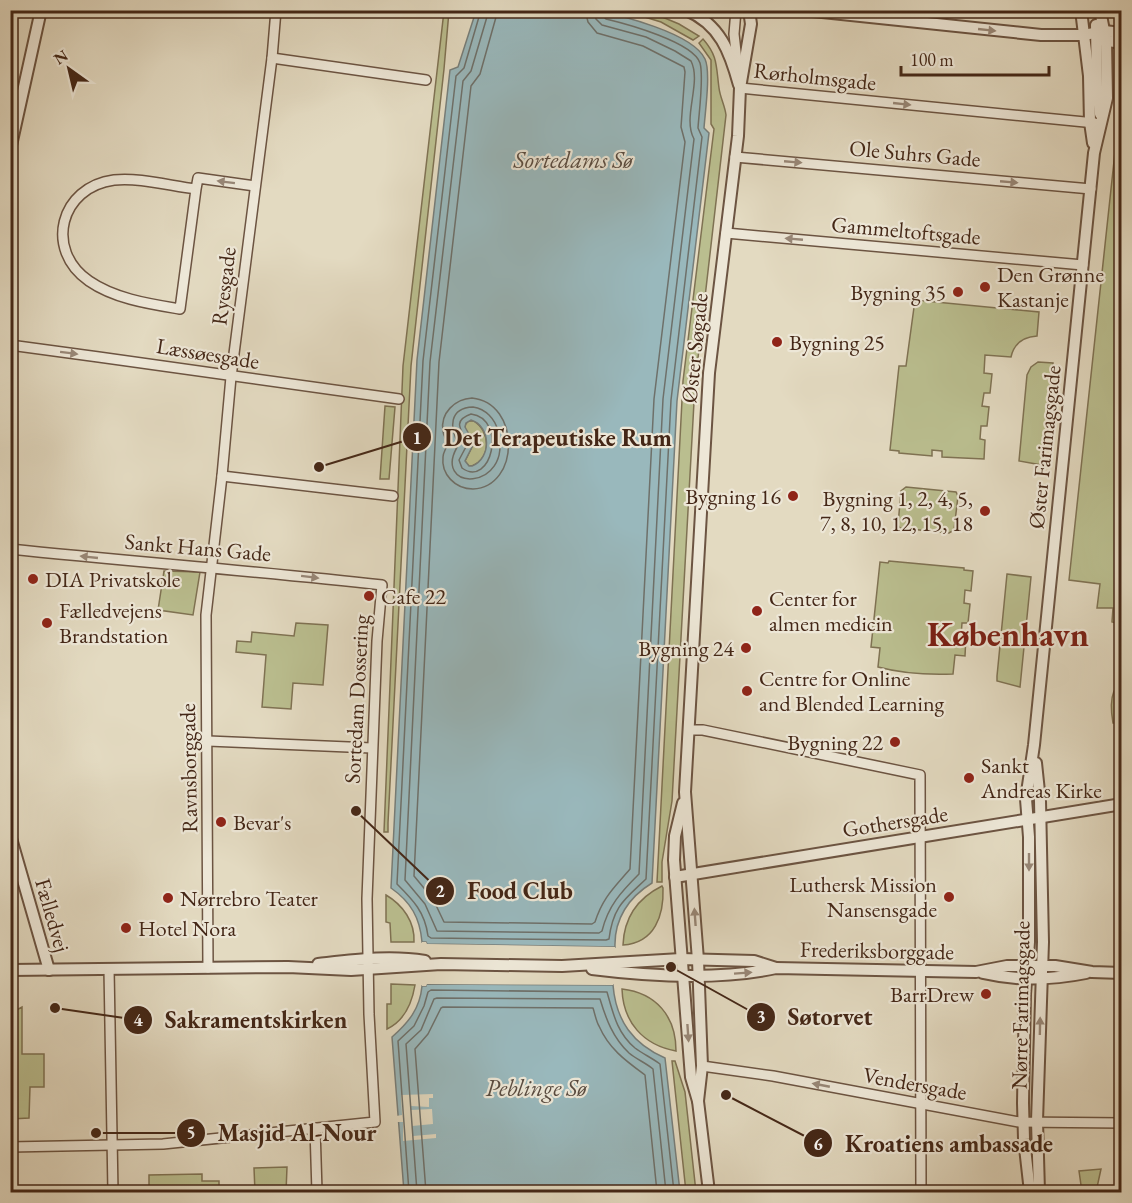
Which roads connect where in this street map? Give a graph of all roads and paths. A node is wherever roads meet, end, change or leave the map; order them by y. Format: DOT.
graph roads {
  1 [pos="41,10"];
  2 [pos="276,10"];
  3 [pos="686,10"];
  4 [pos="736,10"];
  5 [pos="749,10"];
  6 [pos="754,10"];
  7 [pos="803,10"];
  8 [pos="1081,10"];
  9 [pos="1094,10"];
  10 [pos="1100,10"];
  11 [pos="751,24"];
  12 [pos="1122,33"];
  13 [pos="1084,35"];
  14 [pos="1101,36"];
  15 [pos="1122,43"];
  16 [pos="272,58"];
  17 [pos="426,80"];
  18 [pos="740,88"];
  19 [pos="1096,123"];
  20 [pos="10,150"];
  21 [pos="735,157"];
  22 [pos="255,186"];
  23 [pos="196,189"];
  24 [pos="1090,189"];
  25 [pos="726,233"];
  26 [pos="1083,265"];
  27 [pos="10,345"];
  28 [pos="231,377"];
  29 [pos="399,399"];
  30 [pos="222,476"];
  31 [pos="393,496"];
  32 [pos="10,549"];
  33 [pos="210,567"];
  34 [pos="382,585"];
  35 [pos="690,730"];
  36 [pos="208,741"];
  37 [pos="1034,745"];
  38 [pos="372,748"];
  39 [pos="685,792"];
  40 [pos="1122,804"];
  41 [pos="1040,817"];
  42 [pos="1028,819"];
  43 [pos="10,835"];
  44 [pos="919,837"];
  45 [pos="691,874"];
  46 [pos="675,877"];
  47 [pos="681,959"];
  48 [pos="698,960"];
  49 [pos="368,964"];
  50 [pos="562,966"];
  51 [pos="1028,966"];
  52 [pos="1042,966"];
  53 [pos="208,968"];
  54 [pos="776,968"];
  55 [pos="109,969"];
  56 [pos="10,970"];
  57 [pos="49,970"];
  58 [pos="920,970"];
  59 [pos="976,972"];
  60 [pos="1092,972"];
  61 [pos="1122,973"];
  62 [pos="683,974"];
  63 [pos="698,974"];
  64 [pos="1041,978"];
  65 [pos="1027,979"];
  66 [pos="702,1066"];
  67 [pos="698,1101"];
  68 [pos="920,1104"];
  69 [pos="1023,1122"];
  70 [pos="1037,1122"];
  71 [pos="1122,1123"];
  72 [pos="315,1128"];
  73 [pos="112,1146"];
  74 [pos="10,1147"];
  75 [pos="113,1192"];
  76 [pos="317,1192"];
  77 [pos="709,1192"];
  78 [pos="921,1192"];
  79 [pos="1030,1192"];
  80 [pos="1039,1192"];
  1 -- 20 [label="street"];
  2 -- 16 [label="street, Ryesgade"];
  3 -- 18 [label="street"];
  4 -- 18 [label="street, Øster Søgade"];
  5 -- 11 [label="street"];
  6 -- 11 [label="street, Øster Søgade"];
  7 -- 13 [label="street, one-way"];
  8 -- 13 [label="street, Øster Farimagsgade"];
  9 -- 14 [label="street"];
  10 -- 14 [label="street"];
  11 -- 18 [label="street, Øster Søgade"];
  12 -- 14 [label="street"];
  13 -- 14 [label="street"];
  13 -- 19 [label="street, Øster Farimagsgade"];
  14 -- 15 [label="street"];
  14 -- 19 [label="street"];
  16 -- 17 [label="street"];
  16 -- 22 [label="street, Ryesgade"];
  18 -- 19 [label="street, Rørholmsgade, one-way"];
  18 -- 21 [label="street, Øster Søgade"];
  19 -- 24 [label="street, Øster Farimagsgade"];
  21 -- 24 [label="street, Ole Suhrs Gade, one-way"];
  21 -- 25 [label="street, Øster Søgade"];
  22 -- 23 [label="street, one-way"];
  22 -- 28 [label="street, Ryesgade"];
  23 -- 23 [label="street"];
  24 -- 26 [label="street, Øster Farimagsgade"];
  26 -- 25 [label="street, Gammeltoftsgade, one-way"];
  25 -- 35 [label="street, Øster Søgade"];
  26 -- 37 [label="street, Øster Farimagsgade"];
  27 -- 28 [label="street, Læssøesgade, one-way"];
  28 -- 29 [label="street, Læssøesgade"];
  28 -- 30 [label="street, Ryesgade"];
  30 -- 31 [label="street"];
  30 -- 33 [label="street, Ryesgade"];
  33 -- 32 [label="street, Sankt Hans Gade, one-way"];
  33 -- 34 [label="street, Sankt Hans Gade, one-way"];
  33 -- 36 [label="street, Ravnsborggade"];
  34 -- 38 [label="street, Sortedam Dossering"];
  35 -- 39 [label="street, Øster Søgade"];
  35 -- 44 [label="street"];
  36 -- 38 [label="street"];
  36 -- 53 [label="street, Ravnsborggade"];
  37 -- 41 [label="street, Øster Farimagsgade"];
  37 -- 42 [label="street, Øster Farimagsgade"];
  38 -- 49 [label="street, Sortedam Dossering"];
  39 -- 45 [label="street"];
  39 -- 46 [label="street"];
  40 -- 41 [label="street, Gothersgade"];
  41 -- 42 [label="street, Gothersgade"];
  41 -- 52 [label="street, Nørre Farimagsgade"];
  42 -- 44 [label="street, Gothersgade"];
  42 -- 51 [label="street, Nørre Farimagsgade, one-way"];
  43 -- 57 [label="street, Fælledvej"];
  44 -- 45 [label="street, Gothersgade"];
  44 -- 58 [label="street"];
  45 -- 46 [label="street, Gothersgade"];
  48 -- 45 [label="street, one-way"];
  46 -- 47 [label="street"];
  47 -- 48 [label="street, Frederiksborggade"];
  47 -- 50 [label="street, Frederiksborggade"];
  47 -- 62 [label="street"];
  48 -- 54 [label="street, Frederiksborggade"];
  48 -- 63 [label="street"];
  49 -- 50 [label="street"];
  49 -- 53 [label="street"];
  49 -- 72 [label="street, Sortedam Dossering"];
  50 -- 62 [label="street, Frederiksborggade"];
  51 -- 52 [label="street, Frederiksborggade"];
  51 -- 59 [label="street, Frederiksborggade"];
  51 -- 65 [label="street, Nørre Farimagsgade"];
  52 -- 60 [label="street, Frederiksborggade"];
  52 -- 64 [label="street, Nørre Farimagsgade"];
  53 -- 55 [label="street"];
  54 -- 58 [label="street, Frederiksborggade"];
  63 -- 54 [label="street, Frederiksborggade, one-way"];
  55 -- 57 [label="street"];
  55 -- 73 [label="street"];
  56 -- 57 [label="street"];
  58 -- 59 [label="street, Frederiksborggade"];
  58 -- 68 [label="street"];
  59 -- 65 [label="street, Frederiksborggade"];
  60 -- 61 [label="street, Frederiksborggade"];
  60 -- 64 [label="street, Frederiksborggade"];
  62 -- 63 [label="street, Frederiksborggade"];
  62 -- 67 [label="street, one-way"];
  63 -- 66 [label="street"];
  64 -- 65 [label="street, Frederiksborggade"];
  70 -- 64 [label="street, Nørre Farimagsgade, one-way"];
  65 -- 69 [label="street, Nørre Farimagsgade"];
  66 -- 67 [label="street"];
  68 -- 66 [label="street, Vendersgade, one-way"];
  67 -- 77 [label="street"];
  68 -- 69 [label="street, Vendersgade"];
  68 -- 78 [label="street"];
  69 -- 70 [label="street, Vendersgade"];
  69 -- 79 [label="street, Nørre Farimagsgade"];
  70 -- 71 [label="street, Vendersgade"];
  70 -- 80 [label="street, Nørre Farimagsgade"];
  72 -- 73 [label="street"];
  72 -- 76 [label="street"];
  73 -- 74 [label="street"];
  73 -- 75 [label="street"];
}
